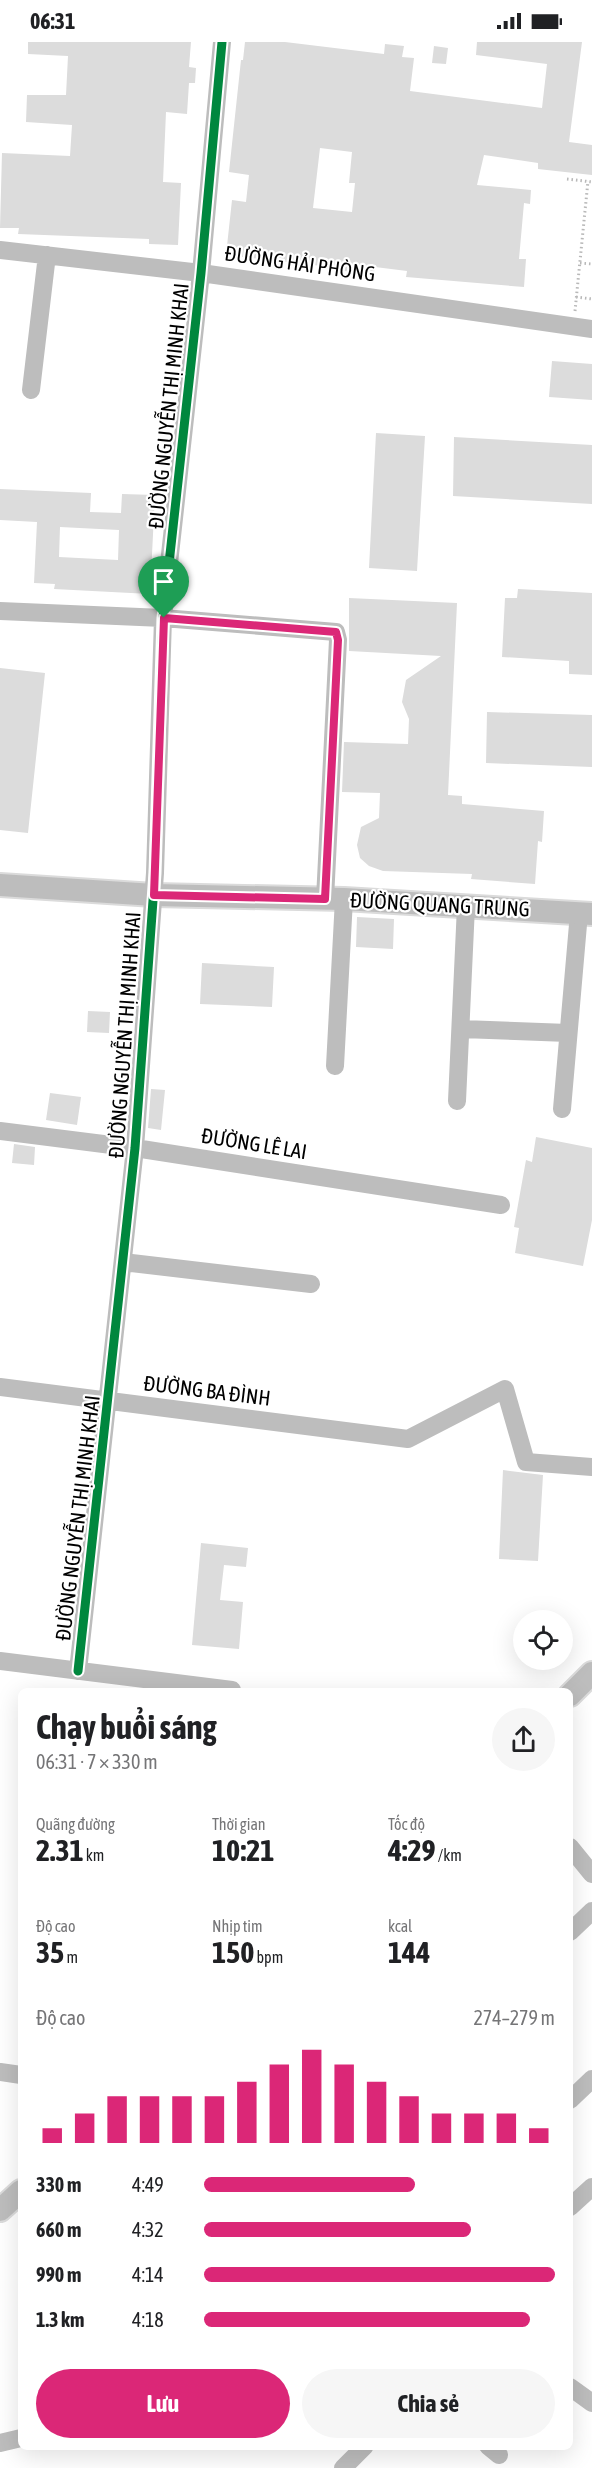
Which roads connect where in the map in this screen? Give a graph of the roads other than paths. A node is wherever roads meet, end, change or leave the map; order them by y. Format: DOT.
graph roads {
  1 [pos="222,42"];
  2 [pos="0,250"];
  3 [pos="47,255"];
  4 [pos="201,273"];
  5 [pos="592,329"];
  6 [pos="31,390"];
  7 [pos="0,611"];
  8 [pos="164,618"];
  9 [pos="0,885"];
  10 [pos="154,895"];
  11 [pos="334,899"];
  12 [pos="466,906"];
  13 [pos="585,914"];
  14 [pos="462,1029"];
  15 [pos="568,1033"];
  16 [pos="335,1066"];
  17 [pos="457,1101"];
  18 [pos="562,1109"];
  19 [pos="0,1131"];
  20 [pos="135,1148"];
  21 [pos="501,1205"];
  22 [pos="123,1262"];
  23 [pos="311,1284"];
  24 [pos="0,1387"];
  25 [pos="109,1401"];
  26 [pos="592,1467"];
  27 [pos="0,1661"];
  28 [pos="78,1671"];
  29 [pos="592,1673"];
  30 [pos="216,1688"];
  31 [pos="573,1692"];
  32 [pos="573,1850"];
  33 [pos="590,1868"];
  34 [pos="592,1911"];
  35 [pos="573,1929"];
  36 [pos="0,2072"];
  37 [pos="18,2074"];
  38 [pos="592,2079"];
  39 [pos="573,2097"];
  40 [pos="592,2187"];
  41 [pos="18,2194"];
  42 [pos="573,2204"];
  43 [pos="0,2210"];
  44 [pos="573,2389"];
  45 [pos="592,2403"];
  46 [pos="18,2439"];
  47 [pos="0,2443"];
  48 [pos="361,2450"];
  49 [pos="343,2468"];
  1 -- 4 [label="street, ĐƯỜNG NGUYỄN THỊ MINH KHAI"];
  2 -- 3 [label="street, ĐƯỜNG HẢI PHÒNG"];
  3 -- 4 [label="street, ĐƯỜNG HẢI PHÒNG"];
  3 -- 6 [label="street"];
  4 -- 5 [label="street, ĐƯỜNG HẢI PHÒNG"];
  4 -- 8 [label="street, ĐƯỜNG NGUYỄN THỊ MINH KHAI"];
  7 -- 8 [label="street"];
  8 -- 10 [label="street, ĐƯỜNG NGUYỄN THỊ MINH KHAI"];
  8 -- 11 [label="street"];
  9 -- 10 [label="main road, ĐƯỜNG QUANG TRUNG"];
  10 -- 11 [label="main road, ĐƯỜNG QUANG TRUNG"];
  10 -- 20 [label="street, ĐƯỜNG NGUYỄN THỊ MINH KHAI"];
  11 -- 12 [label="main road, ĐƯỜNG QUANG TRUNG"];
  11 -- 16 [label="street"];
  12 -- 13 [label="main road, ĐƯỜNG QUANG TRUNG"];
  12 -- 14 [label="street"];
  13 -- 15 [label="street"];
  14 -- 15 [label="street"];
  14 -- 17 [label="street"];
  15 -- 18 [label="street"];
  19 -- 20 [label="street, ĐƯỜNG LÊ LAI"];
  20 -- 21 [label="street, ĐƯỜNG LÊ LAI"];
  20 -- 22 [label="street, ĐƯỜNG NGUYỄN THỊ MINH KHAI"];
  22 -- 23 [label="street"];
  22 -- 25 [label="street, ĐƯỜNG NGUYỄN THỊ MINH KHAI"];
  24 -- 25 [label="street, ĐƯỜNG BA ĐÌNH"];
  25 -- 26 [label="street, ĐƯỜNG BA ĐÌNH"];
  25 -- 28 [label="street, ĐƯỜNG NGUYỄN THỊ MINH KHAI"];
  27 -- 28 [label="street"];
  28 -- 30 [label="street"];
  29 -- 31 [label="main road"];
  32 -- 33 [label="street"];
  34 -- 35 [label="street"];
  36 -- 37 [label="street"];
  38 -- 39 [label="street"];
  40 -- 42 [label="street"];
  41 -- 43 [label="main road"];
  44 -- 45 [label="street"];
  46 -- 47 [label="street"];
  48 -- 49 [label="street"];
}
